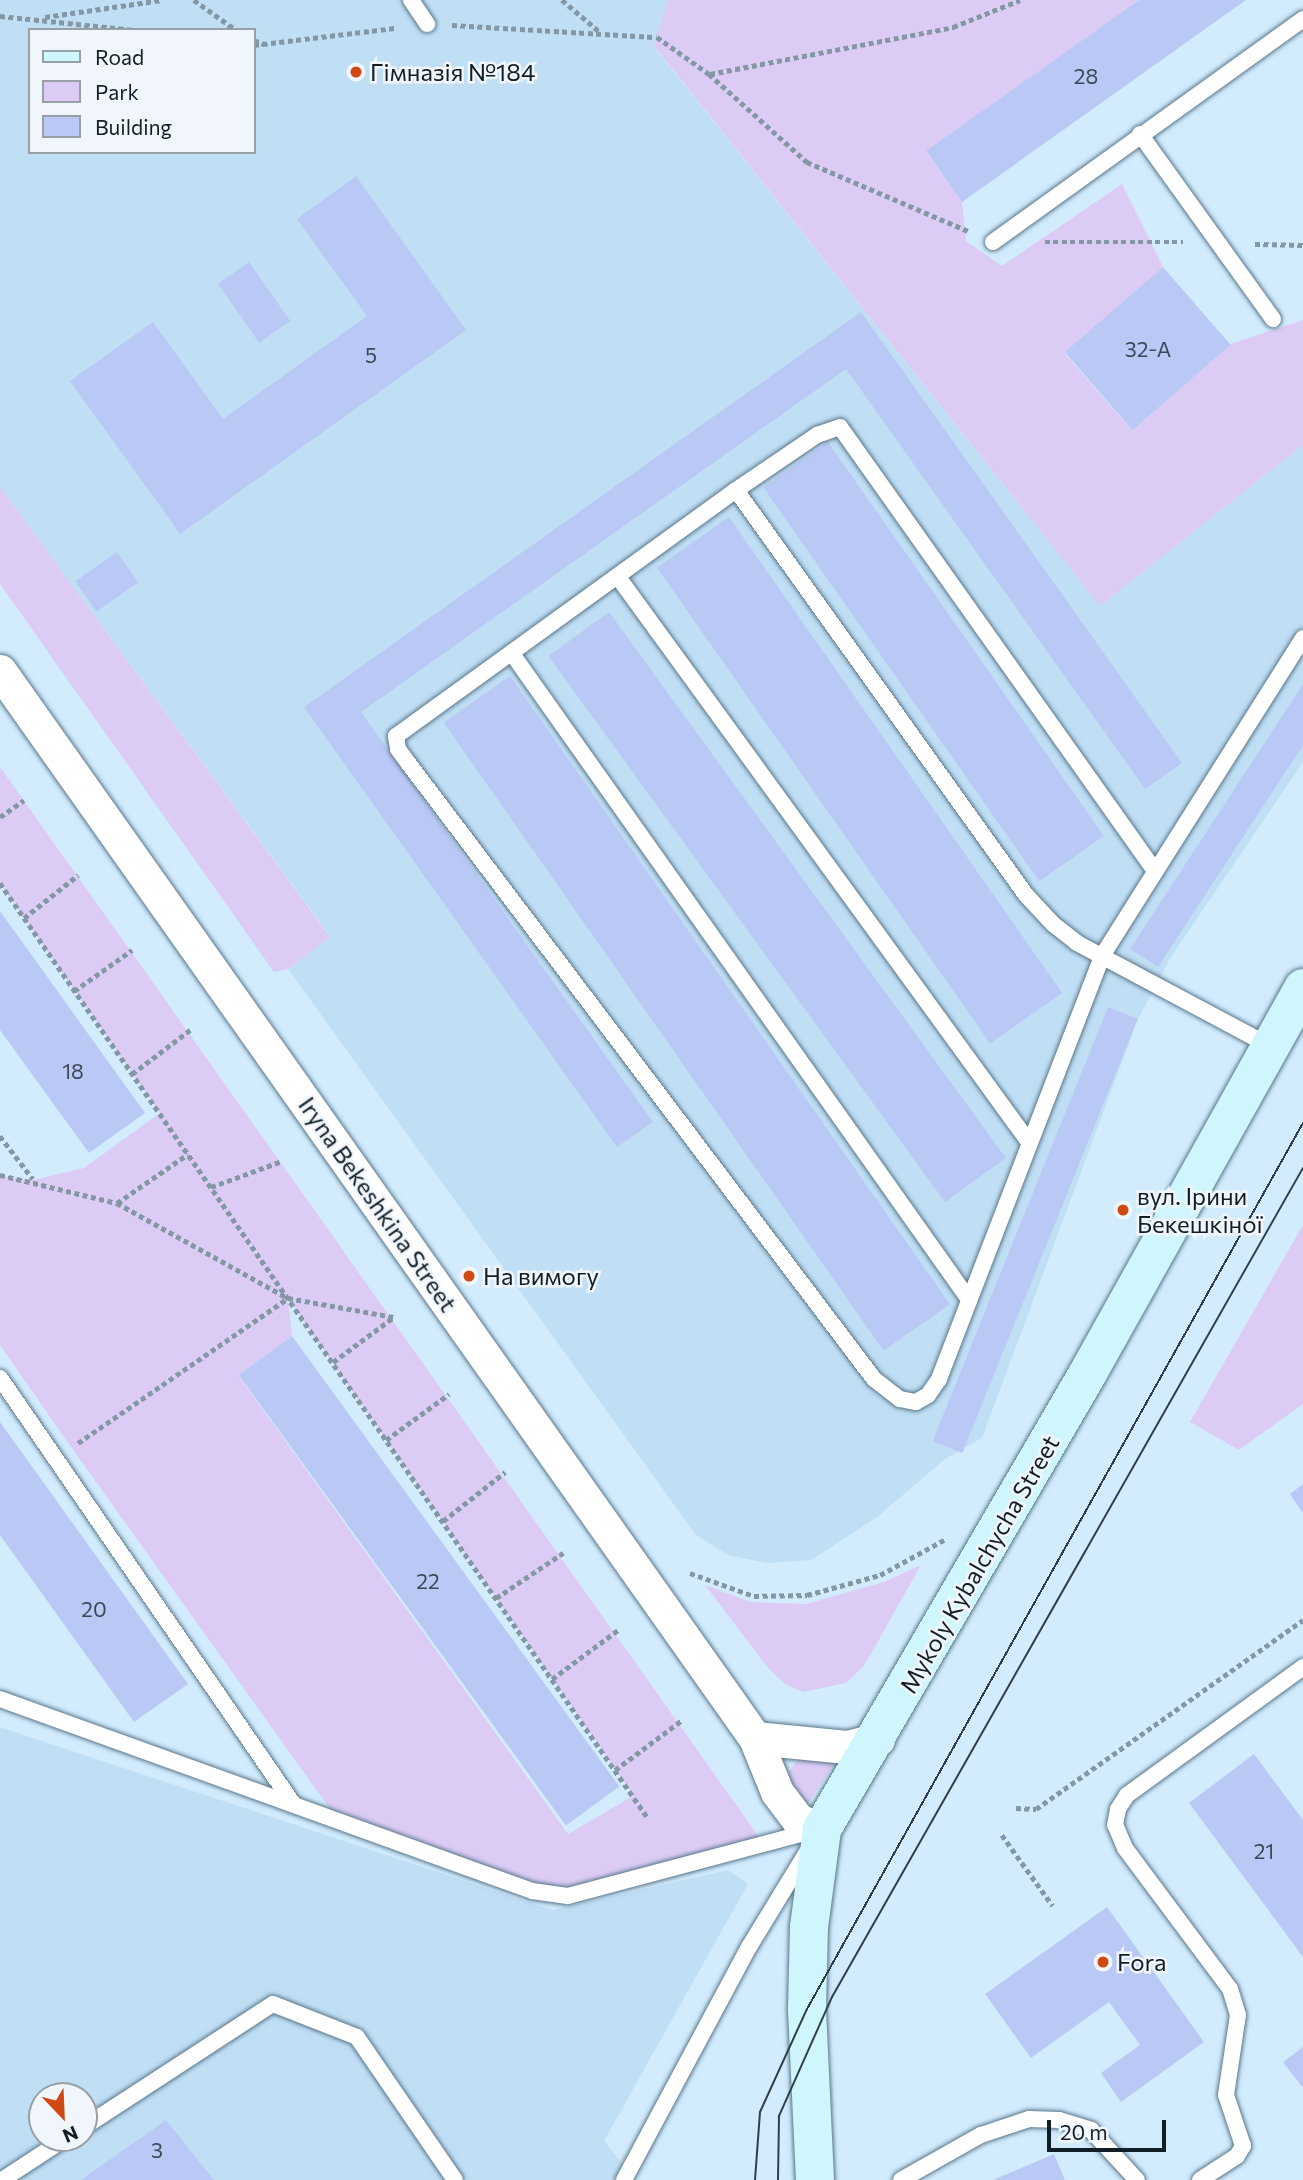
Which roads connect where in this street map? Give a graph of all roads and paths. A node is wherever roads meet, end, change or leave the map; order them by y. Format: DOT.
graph roads {
  1 [pos="162,0"];
  2 [pos="194,0"];
  3 [pos="411,0"];
  4 [pos="562,0"];
  5 [pos="1020,0"];
  6 [pos="0,16"];
  7 [pos="38,18"];
  8 [pos="1303,19"];
  9 [pos="426,24"];
  10 [pos="118,28"];
  11 [pos="233,28"];
  12 [pos="600,33"];
  13 [pos="657,37"];
  14 [pos="256,41"];
  15 [pos="268,46"];
  16 [pos="709,74"];
  17 [pos="1140,134"];
  18 [pos="993,242"];
  19 [pos="1218,242"];
  20 [pos="1303,245"];
  21 [pos="1273,319"];
  22 [pos="736,489"];
  23 [pos="618,577"];
  24 [pos="1303,638"];
  25 [pos="513,655"];
  26 [pos="0,671"];
  27 [pos="24,800"];
  28 [pos="0,817"];
  29 [pos="1155,871"];
  30 [pos="78,875"];
  31 [pos="0,883"];
  32 [pos="24,918"];
  33 [pos="132,950"];
  34 [pos="1102,956"];
  35 [pos="1303,988"];
  36 [pos="74,990"];
  37 [pos="190,1030"];
  38 [pos="1270,1046"];
  39 [pos="132,1073"];
  40 [pos="0,1136"];
  41 [pos="1028,1141"];
  42 [pos="188,1154"];
  43 [pos="282,1161"];
  44 [pos="1,1175"];
  45 [pos="33,1180"];
  46 [pos="211,1187"];
  47 [pos="117,1203"];
  48 [pos="288,1298"];
  49 [pos="968,1298"];
  50 [pos="332,1362"];
  51 [pos="0,1378"];
  52 [pos="449,1394"];
  53 [pos="386,1440"];
  54 [pos="55,1458"];
  55 [pos="505,1472"];
  56 [pos="443,1521"];
  57 [pos="953,1535"];
  58 [pos="563,1553"];
  59 [pos="690,1573"];
  60 [pos="496,1598"];
  61 [pos="1303,1620"];
  62 [pos="618,1630"];
  63 [pos="1303,1667"];
  64 [pos="552,1679"];
  65 [pos="0,1699"];
  66 [pos="682,1720"];
  67 [pos="755,1738"];
  68 [pos="878,1739"];
  69 [pos="813,1742"];
  70 [pos="615,1770"];
  71 [pos="777,1792"];
  72 [pos="294,1805"];
  73 [pos="1016,1808"];
  74 [pos="649,1818"];
  75 [pos="822,1829"];
  76 [pos="1002,1835"];
  77 [pos="1053,1906"];
  78 [pos="98,2118"];
  79 [pos="45,2152"];
  80 [pos="2,2180"];
  81 [pos="455,2180"];
  82 [pos="624,2180"];
  83 [pos="816,2180"];
  84 [pos="901,2180"];
  85 [pos="1137,2180"];
  86 [pos="1200,2180"];
  1 -- 7 [label="path"];
  2 -- 11 [label="path"];
  3 -- 9 [label="lane"];
  4 -- 12 [label="path"];
  5 -- 16 [label="path"];
  6 -- 7 [label="path"];
  7 -- 10 [label="path"];
  8 -- 17 [label="lane"];
  13 -- 16 [label="path"];
  14 -- 15 [label="path"];
  16 -- 18 [label="path"];
  17 -- 18 [label="lane"];
  17 -- 19 [label="lane"];
  18 -- 19 [label="path"];
  19 -- 20 [label="path"];
  19 -- 21 [label="lane"];
  22 -- 23 [label="lane"];
  22 -- 29 [label="lane"];
  22 -- 34 [label="lane"];
  23 -- 25 [label="lane"];
  23 -- 41 [label="lane"];
  24 -- 29 [label="lane"];
  25 -- 49 [label="lane"];
  25 -- 49 [label="lane"];
  26 -- 67 [label="street, Iryna Bekeshkina Street"];
  27 -- 28 [label="path"];
  29 -- 34 [label="lane"];
  30 -- 32 [label="path"];
  31 -- 32 [label="path"];
  32 -- 36 [label="path"];
  33 -- 36 [label="path"];
  34 -- 38 [label="lane"];
  34 -- 41 [label="lane"];
  35 -- 38 [label="street, Mykoly Kybalchycha Street"];
  36 -- 39 [label="path"];
  37 -- 39 [label="path"];
  38 -- 68 [label="street, Mykoly Kybalchycha Street"];
  39 -- 42 [label="path"];
  40 -- 45 [label="path"];
  41 -- 49 [label="lane"];
  42 -- 46 [label="path"];
  42 -- 47 [label="path"];
  43 -- 46 [label="path"];
  44 -- 45 [label="path"];
  45 -- 47 [label="path"];
  46 -- 48 [label="path"];
  47 -- 48 [label="path"];
  48 -- 50 [label="path"];
  48 -- 50 [label="path"];
  48 -- 54 [label="path"];
  50 -- 53 [label="path"];
  51 -- 54 [label="lane"];
  52 -- 53 [label="path"];
  53 -- 56 [label="path"];
  54 -- 72 [label="lane"];
  55 -- 56 [label="path"];
  56 -- 60 [label="path"];
  57 -- 59 [label="path"];
  58 -- 60 [label="path"];
  60 -- 64 [label="path"];
  61 -- 73 [label="path"];
  62 -- 64 [label="path"];
  63 -- 86 [label="lane"];
  64 -- 70 [label="path"];
  65 -- 72 [label="lane"];
  66 -- 70 [label="path"];
  67 -- 69 [label="street"];
  67 -- 71 [label="street, Iryna Bekeshkina Street"];
  68 -- 69 [label="street"];
  68 -- 75 [label="street, Mykoly Kybalchycha Street"];
  69 -- 71 [label="street"];
  70 -- 74 [label="path"];
  71 -- 75 [label="street, Iryna Bekeshkina Street"];
  72 -- 75 [label="lane"];
  75 -- 82 [label="lane"];
  75 -- 83 [label="street, Mykoly Kybalchycha Street"];
  76 -- 77 [label="path"];
  78 -- 81 [label="lane"];
  79 -- 80 [label="lane"];
  84 -- 85 [label="lane"];
}
